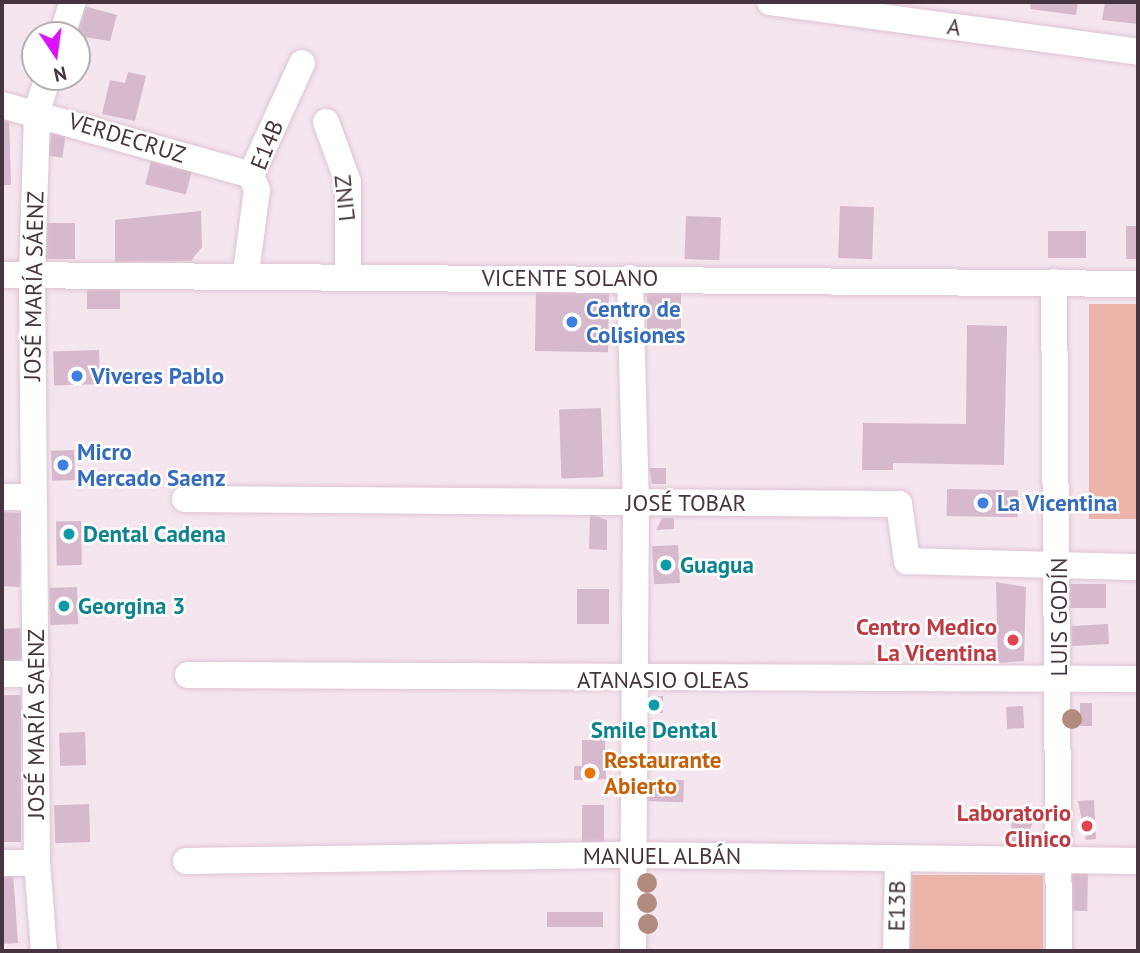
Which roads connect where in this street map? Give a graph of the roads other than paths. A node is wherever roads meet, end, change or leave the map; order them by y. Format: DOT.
graph roads {
  1 [pos="73,2"];
  2 [pos="770,2"];
  3 [pos="67,21"];
  4 [pos="1138,52"];
  5 [pos="303,63"];
  6 [pos="43,91"];
  7 [pos="2,105"];
  8 [pos="37,111"];
  9 [pos="326,122"];
  10 [pos="251,175"];
  11 [pos="246,272"];
  12 [pos="32,274"];
  13 [pos="2,275"];
  14 [pos="348,277"];
  15 [pos="630,278"];
  16 [pos="1055,282"];
  17 [pos="1138,284"];
  18 [pos="2,497"];
  19 [pos="33,497"];
  20 [pos="184,499"];
  21 [pos="636,503"];
  22 [pos="1059,567"];
  23 [pos="1138,567"];
  24 [pos="2,674"];
  25 [pos="37,674"];
  26 [pos="188,675"];
  27 [pos="1058,679"];
  28 [pos="1138,679"];
  29 [pos="634,680"];
  30 [pos="632,855"];
  31 [pos="898,860"];
  32 [pos="1060,860"];
  33 [pos="186,861"];
  34 [pos="1138,861"];
  35 [pos="2,863"];
  36 [pos="37,863"];
  37 [pos="44,951"];
  38 [pos="633,951"];
  39 [pos="895,951"];
  40 [pos="1059,951"];
  1 -- 3 [label="street"];
  2 -- 4 [label="street, A"];
  5 -- 10 [label="street, E14B"];
  6 -- 8 [label="street, JOSÉ MARÍA SÁENZ"];
  7 -- 8 [label="street, VERDECRUZ"];
  8 -- 10 [label="street, VERDECRUZ"];
  8 -- 12 [label="street, JOSÉ MARÍA SÁENZ"];
  9 -- 14 [label="street, LINZ"];
  10 -- 11 [label="street, E14B"];
  11 -- 12 [label="street, VICENTE SOLANO"];
  11 -- 14 [label="street, VICENTE SOLANO"];
  12 -- 13 [label="street, VICENTE SOLANO"];
  12 -- 19 [label="street, JOSÉ MARÍA SÁENZ"];
  14 -- 15 [label="street, VICENTE SOLANO"];
  15 -- 16 [label="street, VICENTE SOLANO"];
  15 -- 21 [label="street"];
  16 -- 17 [label="street, VICENTE SOLANO"];
  16 -- 22 [label="street, LUIS GODÍN"];
  18 -- 19 [label="street"];
  19 -- 25 [label="street, JOSÉ MARÍA SAENZ"];
  20 -- 21 [label="street, JOSÉ TOBAR"];
  21 -- 22 [label="street, JOSÉ TOBAR"];
  21 -- 29 [label="street"];
  22 -- 23 [label="street, JOSÉ TOBAR"];
  22 -- 27 [label="street, LUIS GODÍN"];
  24 -- 25 [label="street"];
  25 -- 36 [label="street, JOSÉ MARÍA SAENZ"];
  26 -- 29 [label="street, ATANASIO OLEAS"];
  27 -- 28 [label="street, ATANASIO OLEAS"];
  27 -- 29 [label="street, ATANASIO OLEAS"];
  27 -- 32 [label="street, LUIS GODÍN"];
  29 -- 30 [label="street"];
  30 -- 31 [label="street, MANUEL ALBÁN"];
  30 -- 33 [label="street, MANUEL ALBÁN"];
  30 -- 38 [label="street"];
  31 -- 32 [label="street, MANUEL ALBÁN"];
  31 -- 39 [label="street, E13B"];
  32 -- 34 [label="street, MANUEL ALBÁN"];
  32 -- 40 [label="street, LUIS GODÍN"];
  35 -- 36 [label="street"];
  36 -- 37 [label="street, JOSÉ MARÍA SAENZ"];
}
